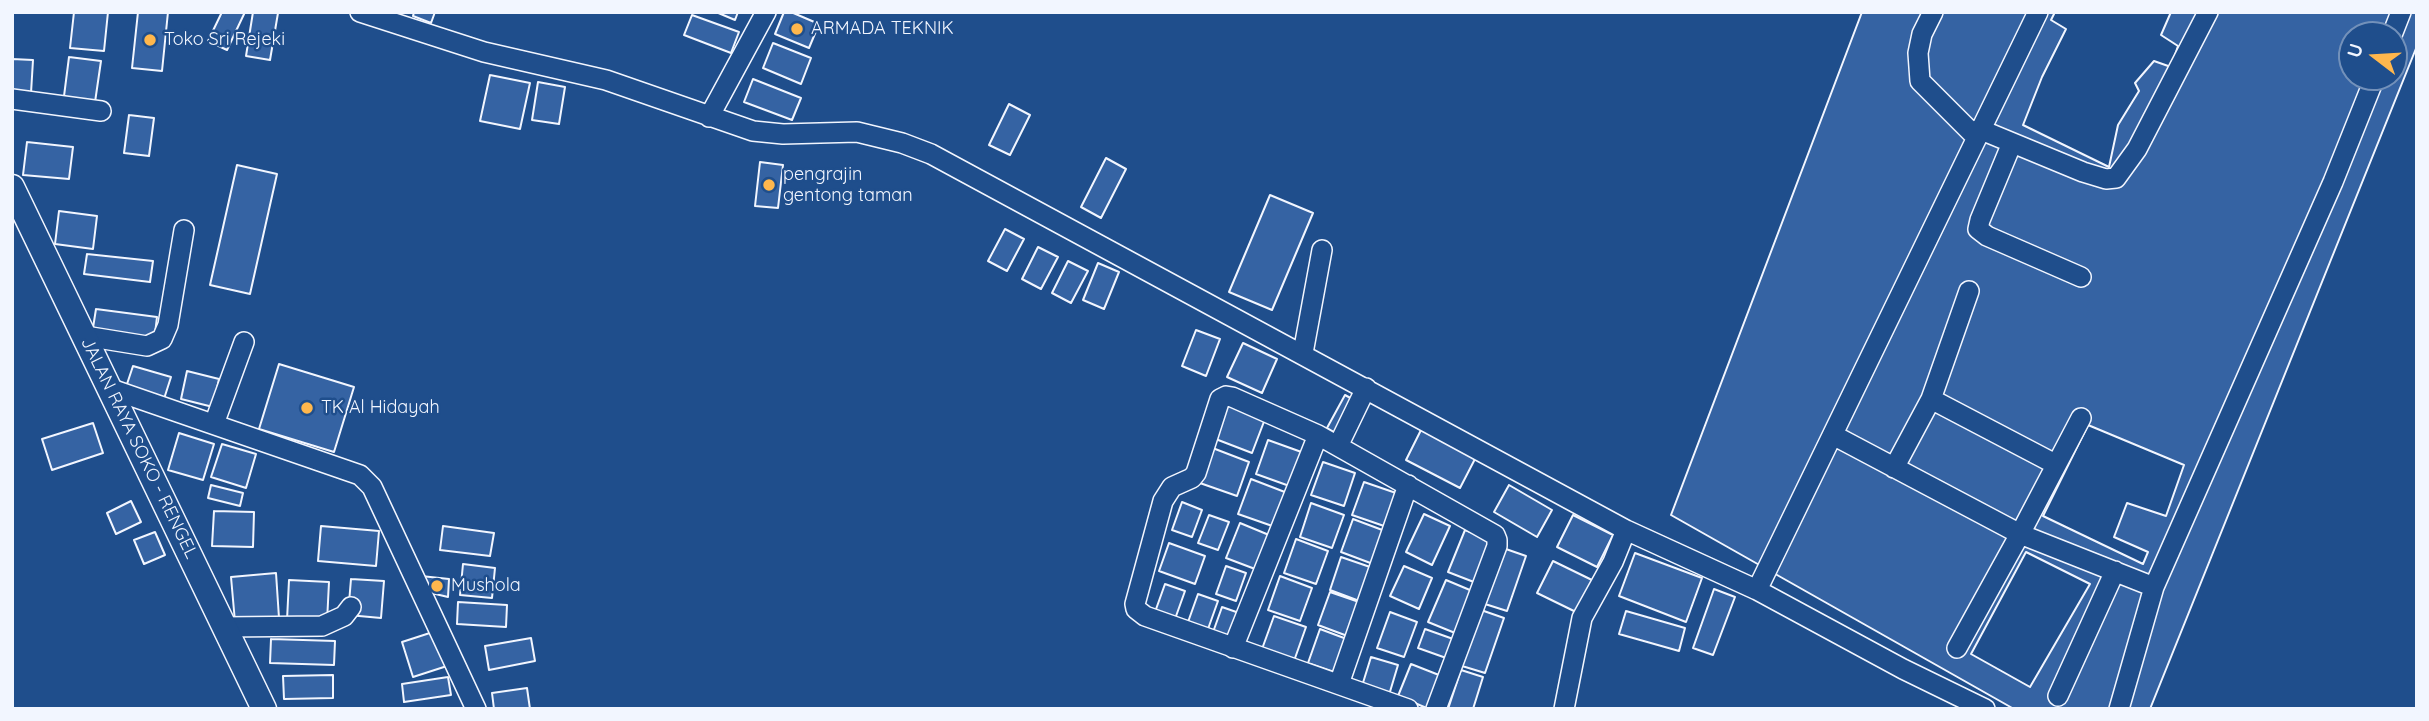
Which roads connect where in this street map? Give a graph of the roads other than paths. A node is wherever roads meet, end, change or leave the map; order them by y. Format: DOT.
graph roads {
  1 [pos="360,12"];
  2 [pos="766,12"];
  3 [pos="1933,12"];
  4 [pos="2038,12"];
  5 [pos="2208,12"];
  6 [pos="2369,91"];
  7 [pos="12,99"];
  8 [pos="101,111"];
  9 [pos="709,117"];
  10 [pos="1978,133"];
  11 [pos="2011,143"];
  12 [pos="12,187"];
  13 [pos="184,230"];
  14 [pos="1322,250"];
  15 [pos="2081,276"];
  16 [pos="1969,291"];
  17 [pos="85,336"];
  18 [pos="244,342"];
  19 [pos="1303,353"];
  20 [pos="1366,388"];
  21 [pos="111,389"];
  22 [pos="1931,399"];
  23 [pos="2081,418"];
  24 [pos="214,424"];
  25 [pos="1318,435"];
  26 [pos="1833,435"];
  27 [pos="1338,446"];
  28 [pos="2055,464"];
  29 [pos="1894,468"];
  30 [pos="1408,485"];
  31 [pos="1626,530"];
  32 [pos="2020,534"];
  33 [pos="2115,571"];
  34 [pos="2154,587"];
  35 [pos="1757,590"];
  36 [pos="351,607"];
  37 [pos="225,627"];
  38 [pos="1233,648"];
  39 [pos="1957,648"];
  40 [pos="1339,684"];
  41 [pos="2058,696"];
  42 [pos="264,709"];
  43 [pos="476,709"];
  44 [pos="1408,709"];
  45 [pos="1436,709"];
  46 [pos="1564,709"];
  47 [pos="1985,709"];
  48 [pos="2119,709"];
  1 -- 9 [label="street"];
  2 -- 9 [label="street"];
  3 -- 10 [label="street"];
  4 -- 10 [label="street"];
  5 -- 11 [label="street"];
  6 -- 34 [label="street"];
  7 -- 8 [label="street"];
  9 -- 19 [label="street"];
  10 -- 11 [label="street"];
  10 -- 26 [label="street"];
  11 -- 15 [label="street"];
  12 -- 17 [label="main road, JALAN RAYA SOKO - RENGEL"];
  13 -- 17 [label="street"];
  14 -- 19 [label="street"];
  16 -- 22 [label="street"];
  17 -- 21 [label="main road, JALAN RAYA SOKO - RENGEL"];
  18 -- 24 [label="street"];
  19 -- 20 [label="street"];
  20 -- 27 [label="street"];
  20 -- 31 [label="street"];
  21 -- 24 [label="street"];
  21 -- 37 [label="main road, JALAN RAYA SOKO - RENGEL"];
  22 -- 28 [label="street"];
  22 -- 29 [label="street"];
  23 -- 28 [label="street"];
  24 -- 43 [label="street"];
  25 -- 27 [label="street"];
  25 -- 38 [label="street"];
  25 -- 38 [label="street"];
  26 -- 29 [label="street"];
  26 -- 35 [label="street"];
  27 -- 30 [label="street"];
  28 -- 32 [label="street"];
  29 -- 32 [label="street"];
  30 -- 40 [label="street"];
  30 -- 45 [label="street"];
  31 -- 35 [label="street"];
  31 -- 46 [label="street"];
  32 -- 33 [label="street"];
  32 -- 39 [label="street"];
  33 -- 34 [label="street"];
  33 -- 41 [label="street"];
  34 -- 48 [label="street"];
  35 -- 47 [label="street"];
  36 -- 37 [label="street"];
  37 -- 42 [label="main road, JALAN RAYA SOKO - RENGEL"];
  38 -- 40 [label="street"];
  40 -- 44 [label="street"];
}
